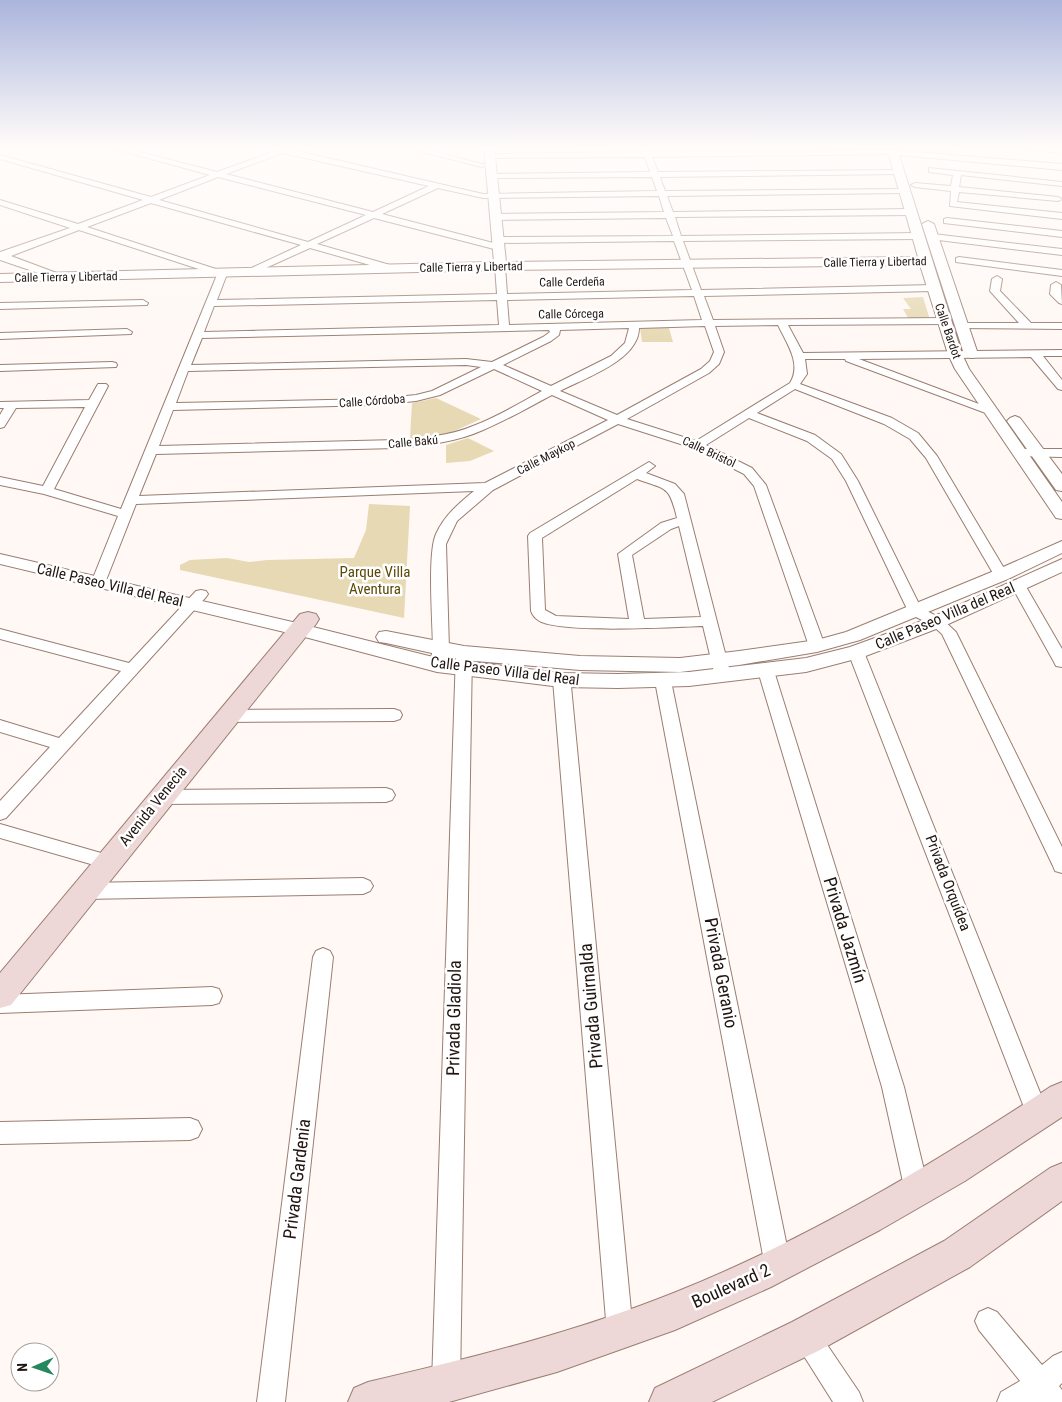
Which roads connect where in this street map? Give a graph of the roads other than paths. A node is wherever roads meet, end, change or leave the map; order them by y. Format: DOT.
graph roads {
  1 [pos="35,212"];
  2 [pos="117,212"];
  3 [pos="195,212"];
  4 [pos="370,212"];
  5 [pos="379,212"];
  6 [pos="496,212"];
  7 [pos="706,212"];
  8 [pos="914,212"];
  9 [pos="920,212"];
  10 [pos="1030,212"];
  11 [pos="376,214"];
  12 [pos="669,215"];
  13 [pos="1062,216"];
  14 [pos="496,217"];
  15 [pos="947,221"];
  16 [pos="80,226"];
  17 [pos="984,226"];
  18 [pos="1062,234"];
  19 [pos="918,236"];
  20 [pos="933,237"];
  21 [pos="677,238"];
  22 [pos="498,243"];
  23 [pos="311,244"];
  24 [pos="984,244"];
  25 [pos="1062,252"];
  26 [pos="1,256"];
  27 [pos="959,260"];
  28 [pos="925,261"];
  29 [pos="941,261"];
  30 [pos="983,263"];
  31 [pos="687,264"];
  32 [pos="500,266"];
  33 [pos="394,269"];
  34 [pos="248,273"];
  35 [pos="1062,273"];
  36 [pos="222,274"];
  37 [pos="59,277"];
  38 [pos="0,278"];
  39 [pos="997,279"];
  40 [pos="1056,285"];
  41 [pos="934,288"];
  42 [pos="696,293"];
  43 [pos="503,296"];
  44 [pos="1062,301"];
  45 [pos="210,302"];
  46 [pos="143,303"];
  47 [pos="0,306"];
  48 [pos="945,321"];
  49 [pos="708,323"];
  50 [pos="782,323"];
  51 [pos="634,325"];
  52 [pos="962,326"];
  53 [pos="1028,326"];
  54 [pos="1062,326"];
  55 [pos="504,327"];
  56 [pos="554,327"];
  57 [pos="127,332"];
  58 [pos="197,334"];
  59 [pos="0,336"];
  60 [pos="1062,353"];
  61 [pos="955,354"];
  62 [pos="971,354"];
  63 [pos="1036,354"];
  64 [pos="799,356"];
  65 [pos="841,356"];
  66 [pos="494,365"];
  67 [pos="112,366"];
  68 [pos="0,368"];
  69 [pos="184,368"];
  70 [pos="1061,384"];
  71 [pos="794,385"];
  72 [pos="989,385"];
  73 [pos="102,386"];
  74 [pos="551,390"];
  75 [pos="93,403"];
  76 [pos="6,405"];
  77 [pos="168,407"];
  78 [pos="1006,408"];
  79 [pos="991,412"];
  80 [pos="746,413"];
  81 [pos="617,420"];
  82 [pos="0,424"];
  83 [pos="697,445"];
  84 [pos="151,450"];
  85 [pos="1020,453"];
  86 [pos="1038,453"];
  87 [pos="1062,453"];
  88 [pos="0,481"];
  89 [pos="1062,486"];
  90 [pos="488,487"];
  91 [pos="47,491"];
  92 [pos="131,500"];
  93 [pos="125,514"];
  94 [pos="1062,514"];
  95 [pos="685,520"];
  96 [pos="1062,546"];
  97 [pos="0,547"];
  98 [pos="0,560"];
  99 [pos="1062,565"];
  100 [pos="100,578"];
  101 [pos="1009,580"];
  102 [pos="196,599"];
  103 [pos="915,611"];
  104 [pos="710,621"];
  105 [pos="937,622"];
  106 [pos="637,624"];
  107 [pos="305,625"];
  108 [pos="0,634"];
  109 [pos="817,646"];
  110 [pos="856,652"];
  111 [pos="439,657"];
  112 [pos="463,660"];
  113 [pos="1062,662"];
  114 [pos="721,668"];
  115 [pos="133,669"];
  116 [pos="766,671"];
  117 [pos="561,680"];
  118 [pos="663,681"];
  119 [pos="394,715"];
  120 [pos="227,716"];
  121 [pos="0,726"];
  122 [pos="63,745"];
  123 [pos="386,794"];
  124 [pos="162,797"];
  125 [pos="0,813"];
  126 [pos="0,831"];
  127 [pos="108,862"];
  128 [pos="1062,866"];
  129 [pos="363,886"];
  130 [pos="83,891"];
  131 [pos="323,957"];
  132 [pos="0,995"];
  133 [pos="212,996"];
  134 [pos="0,1004"];
  135 [pos="1050,1106"];
  136 [pos="190,1129"];
  137 [pos="0,1132"];
  138 [pos="1062,1180"];
  139 [pos="918,1191"];
  140 [pos="778,1266"];
  141 [pos="988,1321"];
  142 [pos="620,1332"];
  143 [pos="806,1336"];
  144 [pos="1062,1365"];
  145 [pos="446,1383"];
  146 [pos="1047,1393"];
  147 [pos="271,1402"];
  148 [pos="368,1402"];
  149 [pos="669,1402"];
  150 [pos="850,1402"];
  151 [pos="1010,1402"];
  1 -- 16 [label="street"];
  2 -- 16 [label="street"];
  3 -- 23 [label="street"];
  4 -- 11 [label="street"];
  5 -- 11 [label="street"];
  6 -- 14 [label="street"];
  7 -- 12 [label="street"];
  8 -- 19 [label="street, Calle Bardot"];
  9 -- 20 [label="street, Calle Bardot"];
  10 -- 13 [label="street"];
  11 -- 22 [label="street"];
  11 -- 23 [label="street"];
  12 -- 14 [label="street"];
  12 -- 21 [label="street, Calle Maykop"];
  14 -- 22 [label="street"];
  15 -- 17 [label="street"];
  16 -- 26 [label="street"];
  16 -- 36 [label="street"];
  17 -- 18 [label="street"];
  17 -- 24 [label="street"];
  19 -- 21 [label="street"];
  19 -- 28 [label="street, Calle Bardot"];
  20 -- 24 [label="street"];
  20 -- 29 [label="street, Calle Bardot"];
  21 -- 22 [label="street"];
  21 -- 31 [label="street, Calle Maykop"];
  22 -- 32 [label="street"];
  23 -- 33 [label="street"];
  23 -- 34 [label="street"];
  24 -- 25 [label="street"];
  24 -- 30 [label="street"];
  26 -- 37 [label="street"];
  27 -- 30 [label="street"];
  28 -- 29 [label="street, Calle Tierra y Libertad"];
  28 -- 31 [label="street, Calle Tierra y Libertad"];
  28 -- 41 [label="street, Calle Bardot"];
  29 -- 52 [label="street, Calle Bardot"];
  30 -- 35 [label="street"];
  31 -- 32 [label="street, Calle Tierra y Libertad"];
  31 -- 42 [label="street, Calle Maykop"];
  32 -- 33 [label="street, Calle Tierra y Libertad"];
  32 -- 43 [label="street"];
  33 -- 34 [label="street, Calle Tierra y Libertad"];
  34 -- 36 [label="street, Calle Tierra y Libertad"];
  36 -- 37 [label="street, Calle Tierra y Libertad"];
  36 -- 45 [label="street"];
  37 -- 38 [label="street, Calle Tierra y Libertad"];
  39 -- 53 [label="street"];
  40 -- 44 [label="street"];
  41 -- 42 [label="street, Calle Cerdeña"];
  41 -- 48 [label="street, Calle Bardot"];
  42 -- 43 [label="street, Calle Cerdeña"];
  42 -- 49 [label="street, Calle Maykop"];
  43 -- 45 [label="street, Calle Cerdeña"];
  43 -- 55 [label="street"];
  45 -- 58 [label="street"];
  46 -- 47 [label="street"];
  48 -- 50 [label="street, Calle Córcega"];
  48 -- 61 [label="street, Calle Bardot"];
  49 -- 50 [label="street, Calle Córcega"];
  49 -- 51 [label="street, Calle Córcega"];
  49 -- 81 [label="street, Calle Maykop"];
  50 -- 64 [label="street"];
  51 -- 56 [label="street, Calle Córcega"];
  51 -- 74 [label="street, Calle Bakú"];
  52 -- 53 [label="street"];
  52 -- 62 [label="street, Calle Bardot"];
  53 -- 54 [label="street"];
  55 -- 56 [label="street, Calle Córcega"];
  55 -- 58 [label="street, Calle Córcega"];
  56 -- 66 [label="street, Calle Córdoba"];
  57 -- 59 [label="street"];
  58 -- 69 [label="street"];
  60 -- 63 [label="street"];
  61 -- 62 [label="street"];
  61 -- 65 [label="street"];
  61 -- 79 [label="street, Calle Bardot"];
  62 -- 63 [label="street"];
  62 -- 72 [label="street, Calle Bardot"];
  63 -- 70 [label="street"];
  64 -- 65 [label="street"];
  64 -- 71 [label="street"];
  65 -- 79 [label="street"];
  66 -- 69 [label="street"];
  66 -- 74 [label="street, Calle Bristol"];
  66 -- 77 [label="street, Calle Córdoba"];
  67 -- 68 [label="street"];
  69 -- 77 [label="street"];
  71 -- 80 [label="street"];
  71 -- 101 [label="street"];
  73 -- 75 [label="street"];
  74 -- 81 [label="street, Calle Bristol"];
  74 -- 84 [label="street, Calle Bakú"];
  75 -- 76 [label="street"];
  75 -- 91 [label="street"];
  76 -- 82 [label="street"];
  77 -- 84 [label="street"];
  78 -- 86 [label="street"];
  79 -- 85 [label="street, Calle Bardot"];
  80 -- 83 [label="street"];
  80 -- 103 [label="street"];
  81 -- 83 [label="street, Calle Bristol"];
  81 -- 90 [label="street, Calle Maykop"];
  83 -- 109 [label="street, Calle Bristol"];
  84 -- 92 [label="street"];
  85 -- 86 [label="street"];
  85 -- 94 [label="street, Calle Bardot"];
  86 -- 87 [label="street"];
  86 -- 89 [label="street"];
  88 -- 91 [label="street"];
  90 -- 92 [label="street, Calle Maykop"];
  90 -- 111 [label="street"];
  91 -- 93 [label="street"];
  92 -- 93 [label="street"];
  93 -- 100 [label="street"];
  95 -- 104 [label="street"];
  95 -- 106 [label="street"];
  95 -- 106 [label="street"];
  96 -- 101 [label="street, Calle Paseo Villa del Real"];
  97 -- 100 [label="street, Calle Paseo Villa del Real"];
  98 -- 100 [label="street, Calle Paseo Villa del Real"];
  99 -- 101 [label="street, Calle Paseo Villa del Real"];
  100 -- 102 [label="street, Calle Paseo Villa del Real"];
  101 -- 103 [label="street, Calle Paseo Villa del Real"];
  101 -- 105 [label="street, Calle Paseo Villa del Real"];
  101 -- 113 [label="street"];
  102 -- 107 [label="street, Calle Paseo Villa del Real"];
  102 -- 115 [label="street"];
  103 -- 105 [label="street"];
  103 -- 109 [label="street, Calle Paseo Villa del Real"];
  104 -- 106 [label="street"];
  104 -- 114 [label="street"];
  105 -- 110 [label="street, Calle Paseo Villa del Real"];
  105 -- 128 [label="street"];
  107 -- 111 [label="street, Calle Paseo Villa del Real"];
  107 -- 120 [label="main road, Avenida Venecia"];
  108 -- 115 [label="street"];
  109 -- 114 [label="street, Calle Paseo Villa del Real"];
  110 -- 116 [label="street, Calle Paseo Villa del Real"];
  110 -- 135 [label="street, Privada Orquídea"];
  111 -- 112 [label="street, Calle Paseo Villa del Real"];
  112 -- 114 [label="street, Calle Paseo Villa del Real"];
  112 -- 117 [label="street, Calle Paseo Villa del Real"];
  112 -- 145 [label="street, Privada Gladiola"];
  114 -- 116 [label="street, Calle Paseo Villa del Real"];
  114 -- 118 [label="street, Calle Paseo Villa del Real"];
  115 -- 122 [label="street"];
  116 -- 139 [label="street, Privada Jazmín"];
  117 -- 118 [label="street, Calle Paseo Villa del Real"];
  117 -- 142 [label="street, Privada Guirnalda"];
  118 -- 140 [label="street, Privada Geranio"];
  119 -- 120 [label="street"];
  120 -- 124 [label="main road, Avenida Venecia"];
  121 -- 122 [label="street"];
  122 -- 125 [label="street"];
  123 -- 124 [label="street"];
  124 -- 127 [label="main road, Avenida Venecia"];
  126 -- 127 [label="street"];
  127 -- 130 [label="main road, Avenida Venecia"];
  129 -- 130 [label="street"];
  130 -- 132 [label="main road, Avenida Venecia"];
  131 -- 147 [label="street, Privada Gardenia"];
  133 -- 134 [label="street"];
  135 -- 139 [label="main road, Boulevard 2"];
  136 -- 137 [label="street"];
  138 -- 143 [label="main road"];
  139 -- 140 [label="main road, Boulevard 2"];
  140 -- 142 [label="main road, Boulevard 2"];
  141 -- 146 [label="street"];
  142 -- 145 [label="main road, Boulevard 2"];
  143 -- 149 [label="main road"];
  143 -- 150 [label="street"];
  144 -- 146 [label="street"];
  145 -- 148 [label="main road, Boulevard 2"];
  146 -- 151 [label="street"];
}
